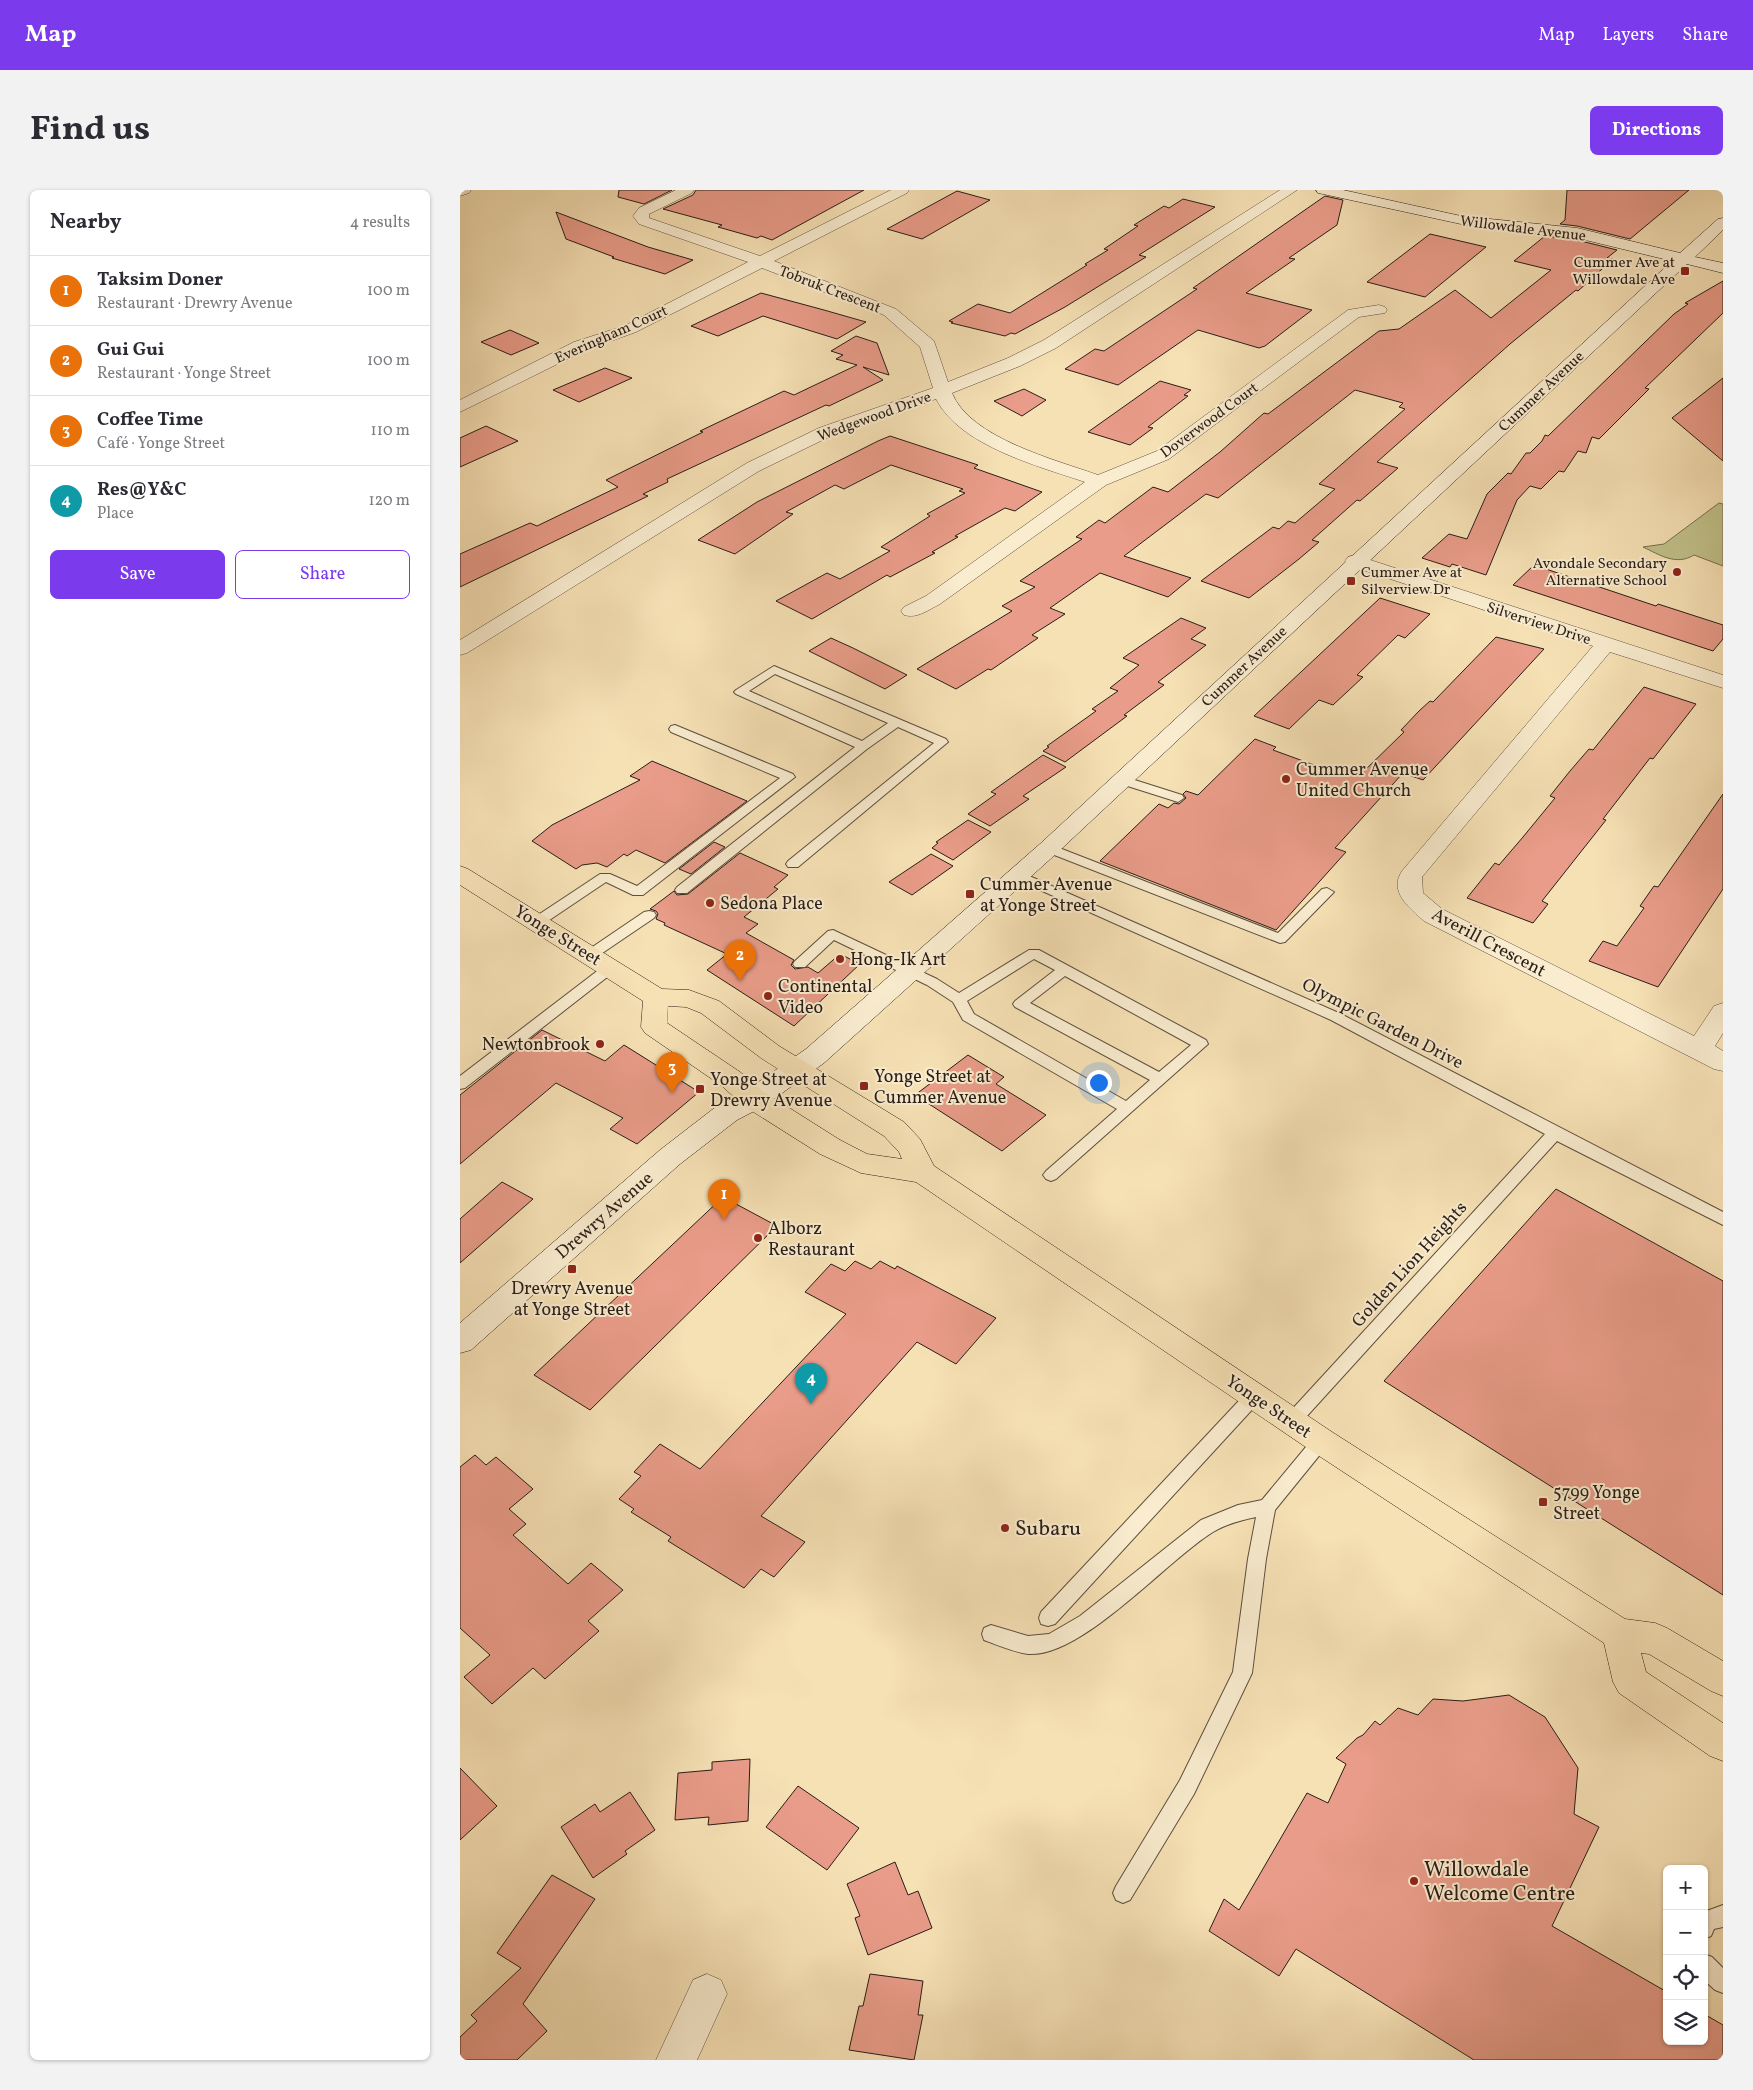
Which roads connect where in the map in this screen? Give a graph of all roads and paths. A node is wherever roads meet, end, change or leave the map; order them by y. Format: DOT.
graph roads {
  1 [pos="464,190"];
  2 [pos="687,190"];
  3 [pos="902,190"];
  4 [pos="1290,190"];
  5 [pos="1323,190"];
  6 [pos="460,192"];
  7 [pos="1723,222"];
  8 [pos="1685,258"];
  9 [pos="762,262"];
  10 [pos="1723,268"];
  11 [pos="1379,310"];
  12 [pos="942,392"];
  13 [pos="460,408"];
  14 [pos="1099,481"];
  15 [pos="1355,561"];
  16 [pos="911,611"];
  17 [pos="1605,644"];
  18 [pos="460,649"];
  19 [pos="1723,682"];
  20 [pos="897,722"];
  21 [pos="675,729"];
  22 [pos="863,746"];
  23 [pos="1122,780"];
  24 [pos="1178,798"];
  25 [pos="1049,848"];
  26 [pos="793,864"];
  27 [pos="460,874"];
  28 [pos="1018,876"];
  29 [pos="682,890"];
  30 [pos="1327,892"];
  31 [pos="649,915"];
  32 [pos="537,922"];
  33 [pos="600,962"];
  34 [pos="800,964"];
  35 [pos="1064,969"];
  36 [pos="910,971"];
  37 [pos="656,997"];
  38 [pos="959,999"];
  39 [pos="1723,1012"];
  40 [pos="1698,1050"];
  41 [pos="1723,1062"];
  42 [pos="796,1069"];
  43 [pos="1160,1079"];
  44 [pos="460,1084"];
  45 [pos="754,1099"];
  46 [pos="1127,1108"];
  47 [pos="1555,1133"];
  48 [pos="923,1173"];
  49 [pos="1051,1175"];
  50 [pos="1723,1219"];
  51 [pos="460,1342"];
  52 [pos="1254,1396"];
  53 [pos="1292,1422"];
  54 [pos="1321,1441"];
  55 [pos="1267,1507"];
  56 [pos="1048,1618"];
  57 [pos="991,1634"];
  58 [pos="1619,1634"];
  59 [pos="1723,1680"];
  60 [pos="1723,1744"];
  61 [pos="1123,1893"];
  62 [pos="1723,1916"];
  63 [pos="1708,1921"];
  64 [pos="1708,1969"];
  65 [pos="1723,1982"];
  66 [pos="707,1994"];
  67 [pos="676,2060"];
  1 -- 6 [label="street"];
  2 -- 9 [label="street, Tobruk Crescent"];
  3 -- 9 [label="street, Everingham Court"];
  4 -- 12 [label="street, Wedgewood Drive"];
  5 -- 8 [label="street, Willowdale Avenue"];
  7 -- 8 [label="street, Cummer Avenue"];
  8 -- 10 [label="street, Willowdale Avenue"];
  8 -- 15 [label="street, Cummer Avenue"];
  9 -- 12 [label="street, Tobruk Crescent"];
  9 -- 13 [label="street, Everingham Court"];
  11 -- 14 [label="street, Doverwood Court"];
  12 -- 14 [label="street, Tobruk Crescent"];
  12 -- 18 [label="street, Wedgewood Drive"];
  14 -- 16 [label="street, Doverwood Court"];
  15 -- 17 [label="street, Silverview Drive"];
  15 -- 23 [label="street, Cummer Avenue"];
  17 -- 19 [label="street, Silverview Drive"];
  17 -- 40 [label="street, Averill Crescent"];
  20 -- 22 [label="lane"];
  20 -- 22 [label="lane"];
  20 -- 26 [label="lane"];
  21 -- 32 [label="lane"];
  22 -- 29 [label="lane"];
  23 -- 24 [label="lane"];
  23 -- 25 [label="street, Cummer Avenue"];
  25 -- 28 [label="street, Cummer Avenue"];
  25 -- 30 [label="lane"];
  27 -- 32 [label="main road, Yonge Street"];
  28 -- 36 [label="street, Cummer Avenue"];
  28 -- 47 [label="lane, Olympic Garden Drive"];
  31 -- 33 [label="lane"];
  32 -- 33 [label="main road, Yonge Street"];
  33 -- 37 [label="main road, Yonge Street"];
  33 -- 44 [label="lane"];
  34 -- 36 [label="lane"];
  35 -- 38 [label="lane"];
  35 -- 43 [label="lane"];
  35 -- 43 [label="lane"];
  36 -- 38 [label="lane"];
  36 -- 42 [label="street, Cummer Avenue"];
  37 -- 42 [label="main road, Yonge Street"];
  37 -- 45 [label="main road, Yonge Street"];
  38 -- 46 [label="lane"];
  39 -- 40 [label="street"];
  40 -- 41 [label="street, Averill Crescent"];
  42 -- 45 [label="street, Cummer Avenue"];
  42 -- 48 [label="main road, Yonge Street"];
  43 -- 46 [label="lane"];
  45 -- 48 [label="main road, Yonge Street"];
  45 -- 51 [label="street, Drewry Avenue"];
  46 -- 49 [label="lane"];
  47 -- 50 [label="lane, Olympic Garden Drive"];
  47 -- 53 [label="lane, Golden Lion Heights"];
  48 -- 52 [label="main road, Yonge Street"];
  52 -- 53 [label="main road, Yonge Street"];
  52 -- 56 [label="lane"];
  53 -- 54 [label="main road, Yonge Street"];
  54 -- 55 [label="lane"];
  54 -- 58 [label="main road, Yonge Street"];
  55 -- 57 [label="lane"];
  55 -- 61 [label="lane"];
  58 -- 59 [label="main road, Yonge Street"];
  58 -- 60 [label="main road"];
  62 -- 63 [label="lane"];
  64 -- 65 [label="lane"];
  66 -- 67 [label="street"];
}
